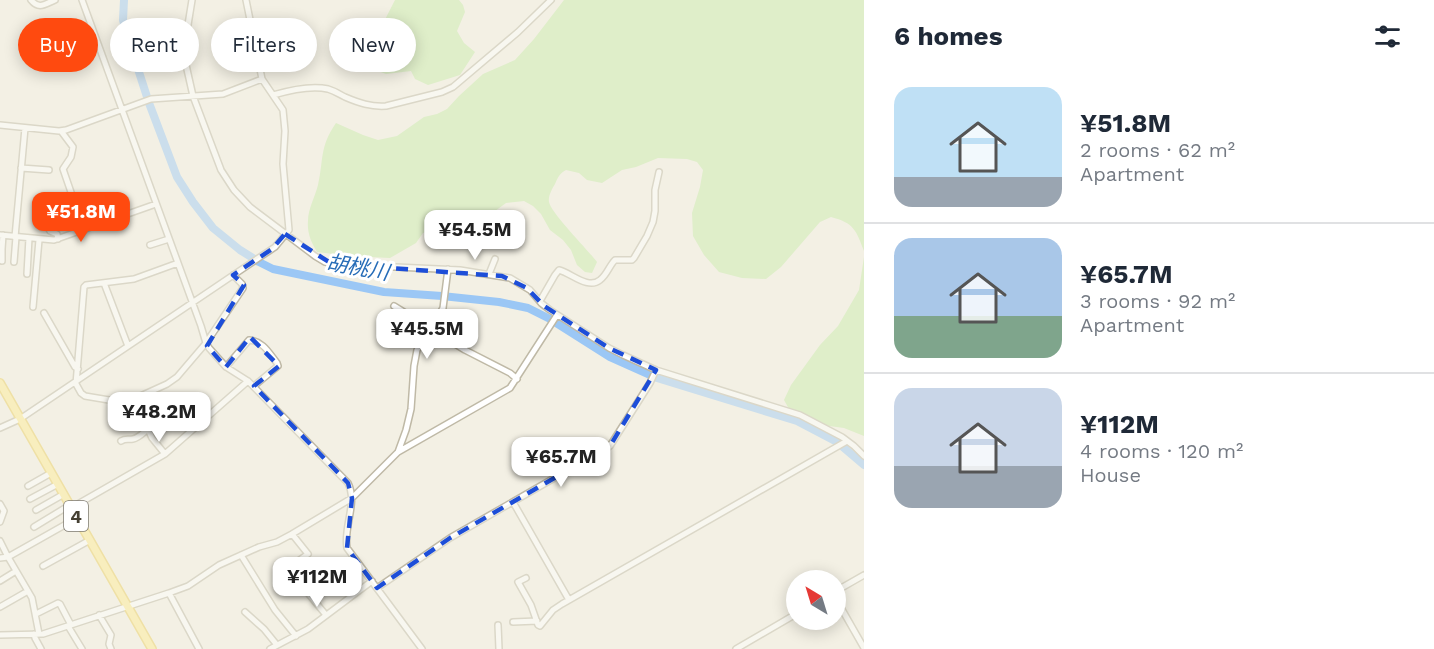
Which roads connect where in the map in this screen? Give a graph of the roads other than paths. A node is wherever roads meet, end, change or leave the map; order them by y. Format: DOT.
graph roads {
  1 [pos="31,0"];
  2 [pos="56,0"];
  3 [pos="82,0"];
  4 [pos="192,0"];
  5 [pos="246,0"];
  6 [pos="551,0"];
  7 [pos="262,79"];
  8 [pos="273,95"];
  9 [pos="194,96"];
  10 [pos="123,110"];
  11 [pos="0,126"];
  12 [pos="25,128"];
  13 [pos="61,131"];
  14 [pos="21,168"];
  15 [pos="49,170"];
  16 [pos="659,172"];
  17 [pos="156,204"];
  18 [pos="41,215"];
  19 [pos="84,230"];
  20 [pos="285,234"];
  21 [pos="2,235"];
  22 [pos="16,237"];
  23 [pos="29,238"];
  24 [pos="169,238"];
  25 [pos="58,239"];
  26 [pos="39,240"];
  27 [pos="150,245"];
  28 [pos="495,259"];
  29 [pos="2,261"];
  30 [pos="14,262"];
  31 [pos="178,263"];
  32 [pos="448,269"];
  33 [pos="27,274"];
  34 [pos="489,274"];
  35 [pos="233,275"];
  36 [pos="104,283"];
  37 [pos="540,301"];
  38 [pos="192,302"];
  39 [pos="394,306"];
  40 [pos="33,307"];
  41 [pos="44,313"];
  42 [pos="558,315"];
  43 [pos="430,329"];
  44 [pos="206,343"];
  45 [pos="128,346"];
  46 [pos="226,367"];
  47 [pos="78,369"];
  48 [pos="656,370"];
  49 [pos="517,379"];
  50 [pos="76,380"];
  51 [pos="248,381"];
  52 [pos="0,383"];
  53 [pos="254,386"];
  54 [pos="134,399"];
  55 [pos="20,418"];
  56 [pos="0,420"];
  57 [pos="2,427"];
  58 [pos="148,429"];
  59 [pos="121,441"];
  60 [pos="847,441"];
  61 [pos="398,452"];
  62 [pos="165,454"];
  63 [pos="864,456"];
  64 [pos="51,473"];
  65 [pos="58,484"];
  66 [pos="28,486"];
  67 [pos="64,494"];
  68 [pos="352,498"];
  69 [pos="30,500"];
  70 [pos="513,501"];
  71 [pos="0,504"];
  72 [pos="71,507"];
  73 [pos="36,510"];
  74 [pos="77,518"];
  75 [pos="0,522"];
  76 [pos="34,527"];
  77 [pos="292,534"];
  78 [pos="90,540"];
  79 [pos="0,541"];
  80 [pos="241,555"];
  81 [pos="8,557"];
  82 [pos="0,558"];
  83 [pos="43,566"];
  84 [pos="288,568"];
  85 [pos="16,571"];
  86 [pos="280,574"];
  87 [pos="864,575"];
  88 [pos="526,578"];
  89 [pos="0,580"];
  90 [pos="372,581"];
  91 [pos="846,585"];
  92 [pos="377,588"];
  93 [pos="28,591"];
  94 [pos="169,593"];
  95 [pos="569,600"];
  96 [pos="127,606"];
  97 [pos="0,608"];
  98 [pos="245,612"];
  99 [pos="36,615"];
  100 [pos="99,615"];
  101 [pos="326,615"];
  102 [pos="846,616"];
  103 [pos="537,621"];
  104 [pos="786,621"];
  105 [pos="513,622"];
  106 [pos="70,625"];
  107 [pos="498,625"];
  108 [pos="37,634"];
  109 [pos="0,635"];
  110 [pos="296,636"];
  111 [pos="277,645"];
  112 [pos="79,648"];
  113 [pos="864,648"];
  114 [pos="41,649"];
  115 [pos="111,649"];
  116 [pos="152,649"];
  117 [pos="199,649"];
  118 [pos="270,649"];
  119 [pos="422,649"];
  120 [pos="499,649"];
  121 [pos="736,649"];
  1 -- 2 [label="street"];
  3 -- 10 [label="street"];
  4 -- 9 [label="street"];
  5 -- 7 [label="street"];
  6 -- 8 [label="street"];
  7 -- 8 [label="street"];
  7 -- 9 [label="street"];
  8 -- 20 [label="street"];
  9 -- 10 [label="street"];
  9 -- 20 [label="street"];
  10 -- 13 [label="street"];
  10 -- 17 [label="street"];
  11 -- 12 [label="street"];
  12 -- 13 [label="street"];
  12 -- 14 [label="street"];
  13 -- 19 [label="street"];
  14 -- 15 [label="street"];
  14 -- 22 [label="street"];
  16 -- 37 [label="street"];
  17 -- 19 [label="street"];
  17 -- 24 [label="street"];
  18 -- 25 [label="street"];
  19 -- 25 [label="street"];
  20 -- 32 [label="street"];
  20 -- 35 [label="street"];
  21 -- 22 [label="street"];
  21 -- 29 [label="street"];
  22 -- 23 [label="street"];
  22 -- 30 [label="street"];
  23 -- 26 [label="street"];
  23 -- 33 [label="street"];
  24 -- 27 [label="street"];
  24 -- 31 [label="street"];
  25 -- 26 [label="street"];
  26 -- 40 [label="street"];
  28 -- 34 [label="street"];
  31 -- 36 [label="street"];
  31 -- 38 [label="street"];
  32 -- 34 [label="street"];
  32 -- 43 [label="street"];
  34 -- 37 [label="street"];
  35 -- 38 [label="street"];
  35 -- 44 [label="street"];
  36 -- 45 [label="street"];
  36 -- 47 [label="street"];
  37 -- 42 [label="street"];
  38 -- 44 [label="street"];
  38 -- 45 [label="street"];
  39 -- 43 [label="street"];
  41 -- 47 [label="street"];
  42 -- 48 [label="street"];
  42 -- 49 [label="street"];
  43 -- 49 [label="street"];
  43 -- 61 [label="street"];
  44 -- 46 [label="street"];
  44 -- 54 [label="street"];
  45 -- 50 [label="street"];
  46 -- 51 [label="street"];
  46 -- 53 [label="street"];
  47 -- 50 [label="street"];
  48 -- 60 [label="street"];
  48 -- 70 [label="street"];
  49 -- 61 [label="street"];
  50 -- 54 [label="street"];
  50 -- 55 [label="street"];
  51 -- 53 [label="street"];
  51 -- 62 [label="street"];
  52 -- 55 [label="main road, 4"];
  53 -- 68 [label="street"];
  54 -- 58 [label="street"];
  55 -- 57 [label="street"];
  55 -- 64 [label="main road, 4"];
  56 -- 57 [label="street"];
  58 -- 59 [label="street"];
  58 -- 62 [label="street"];
  60 -- 63 [label="street"];
  60 -- 95 [label="street"];
  61 -- 68 [label="street"];
  62 -- 72 [label="street"];
  64 -- 65 [label="main road, 4"];
  64 -- 66 [label="street"];
  65 -- 67 [label="main road, 4"];
  65 -- 69 [label="street"];
  67 -- 72 [label="main road, 4"];
  67 -- 73 [label="street"];
  68 -- 77 [label="street"];
  68 -- 90 [label="street"];
  70 -- 92 [label="street"];
  70 -- 95 [label="street"];
  71 -- 75 [label="street"];
  72 -- 74 [label="main road, 4"];
  72 -- 76 [label="street"];
  74 -- 78 [label="main road, 4"];
  74 -- 81 [label="street"];
  77 -- 80 [label="street"];
  77 -- 84 [label="street"];
  78 -- 83 [label="street"];
  78 -- 96 [label="main road, 4"];
  79 -- 81 [label="street"];
  80 -- 94 [label="street"];
  80 -- 110 [label="street"];
  81 -- 82 [label="street"];
  81 -- 85 [label="street"];
  84 -- 86 [label="street"];
  84 -- 101 [label="street"];
  85 -- 89 [label="street"];
  85 -- 93 [label="street"];
  87 -- 91 [label="street"];
  88 -- 103 [label="street"];
  90 -- 92 [label="street"];
  90 -- 101 [label="street"];
  92 -- 119 [label="street"];
  93 -- 97 [label="street"];
  93 -- 99 [label="street"];
  94 -- 96 [label="street"];
  94 -- 117 [label="street"];
  95 -- 103 [label="street"];
  96 -- 100 [label="street"];
  96 -- 116 [label="main road, 4"];
  98 -- 111 [label="street"];
  99 -- 106 [label="street"];
  99 -- 108 [label="street"];
  100 -- 106 [label="street"];
  100 -- 115 [label="street"];
  101 -- 110 [label="street"];
  102 -- 113 [label="street"];
  103 -- 105 [label="street"];
  104 -- 121 [label="street"];
  106 -- 108 [label="street"];
  106 -- 112 [label="street"];
  107 -- 120 [label="street"];
  108 -- 109 [label="street"];
  108 -- 114 [label="street"];
  110 -- 111 [label="street"];
  111 -- 118 [label="street"];
}
